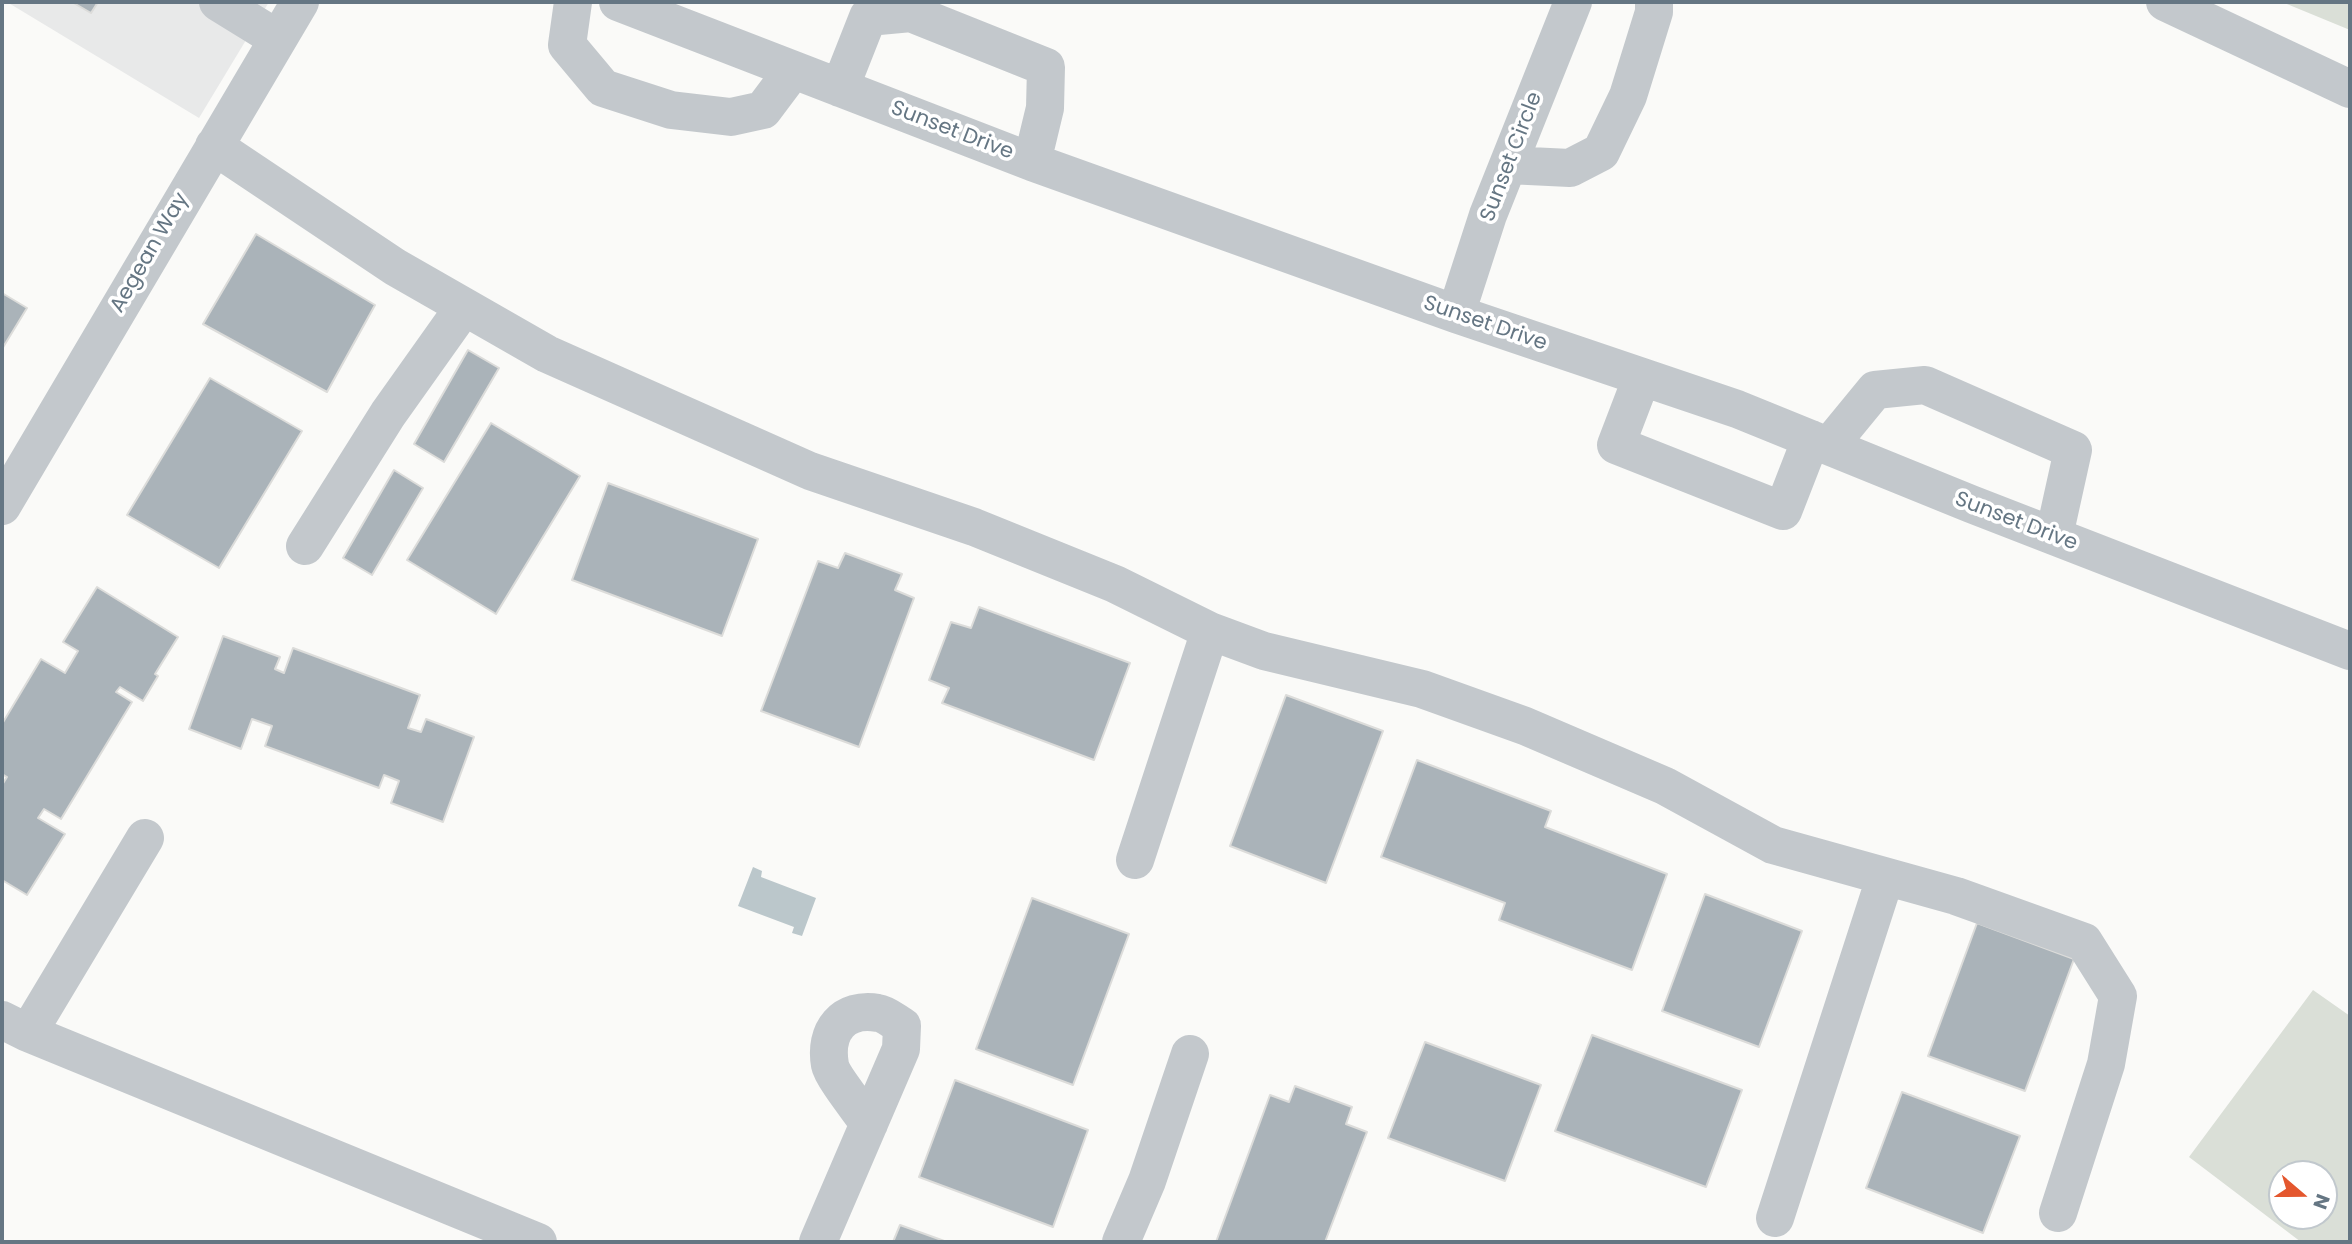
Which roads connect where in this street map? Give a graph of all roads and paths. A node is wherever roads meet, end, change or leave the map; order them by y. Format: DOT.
graph roads {
  1 [pos="218,2"];
  2 [pos="300,2"];
  3 [pos="573,2"];
  4 [pos="618,2"];
  5 [pos="1573,2"];
  6 [pos="1654,2"];
  7 [pos="2165,2"];
  8 [pos="278,39"];
  9 [pos="793,70"];
  10 [pos="840,88"];
  11 [pos="2350,89"];
  12 [pos="214,146"];
  13 [pos="1032,162"];
  14 [pos="1508,165"];
  15 [pos="464,307"];
  16 [pos="1456,314"];
  17 [pos="1642,377"];
  18 [pos="1820,442"];
  19 [pos="2,506"];
  20 [pos="2054,536"];
  21 [pos="305,546"];
  22 [pos="1210,631"];
  23 [pos="2350,651"];
  24 [pos="145,838"];
  25 [pos="1135,860"];
  26 [pos="1885,878"];
  27 [pos="15,1026"];
  28 [pos="1190,1055"];
  29 [pos="869,1124"];
  30 [pos="2058,1213"];
  31 [pos="1775,1218"];
  32 [pos="538,1242"];
  33 [pos="818,1242"];
  34 [pos="1121,1242"];
  1 -- 8 [label="street"];
  2 -- 8 [label="street, Aegean Way"];
  3 -- 9 [label="street"];
  4 -- 9 [label="street, Sunset Drive"];
  5 -- 14 [label="street, Sunset Circle"];
  6 -- 14 [label="street"];
  7 -- 11 [label="street"];
  8 -- 12 [label="street, Aegean Way"];
  9 -- 10 [label="street, Sunset Drive"];
  10 -- 13 [label="street, Sunset Drive"];
  10 -- 13 [label="street"];
  12 -- 15 [label="street"];
  12 -- 19 [label="street, Aegean Way"];
  13 -- 16 [label="street, Sunset Drive"];
  14 -- 16 [label="street, Sunset Circle"];
  15 -- 21 [label="street"];
  15 -- 22 [label="street"];
  16 -- 17 [label="street, Sunset Drive"];
  17 -- 18 [label="street, Sunset Drive"];
  17 -- 18 [label="street"];
  18 -- 20 [label="street, Sunset Drive"];
  18 -- 20 [label="street"];
  20 -- 23 [label="street, Sunset Drive"];
  22 -- 25 [label="street"];
  22 -- 26 [label="street"];
  24 -- 27 [label="street"];
  26 -- 30 [label="street"];
  26 -- 31 [label="street"];
  27 -- 32 [label="street"];
  28 -- 34 [label="street"];
  29 -- 33 [label="street"];
}
